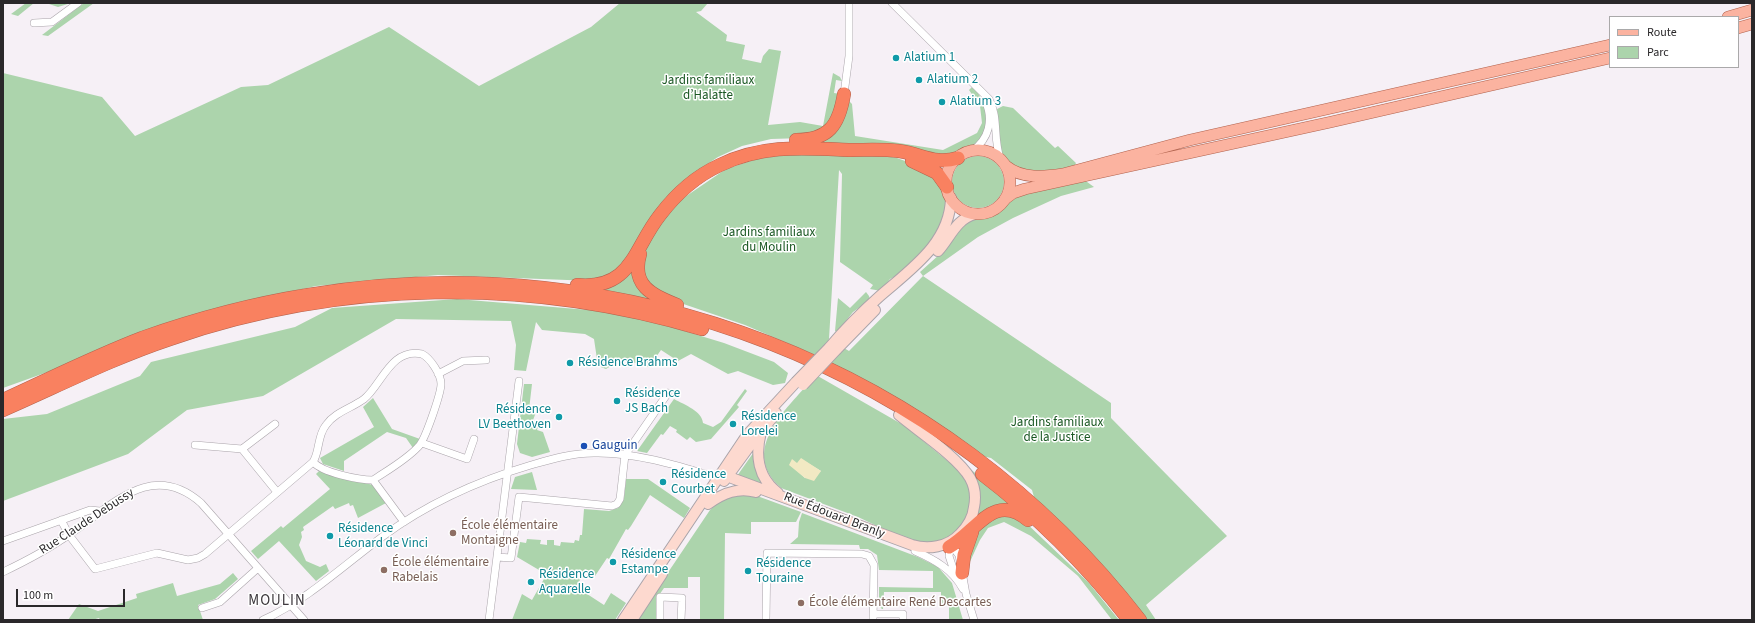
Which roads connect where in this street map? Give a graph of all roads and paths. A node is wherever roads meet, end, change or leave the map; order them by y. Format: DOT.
graph roads {
  1 [pos="78,3"];
  2 [pos="848,3"];
  3 [pos="892,3"];
  4 [pos="1752,10"];
  5 [pos="1731,16"];
  6 [pos="34,23"];
  7 [pos="1752,24"];
  8 [pos="1739,28"];
  9 [pos="1609,45"];
  10 [pos="1609,58"];
  11 [pos="974,83"];
  12 [pos="844,94"];
  13 [pos="872,151"];
  14 [pos="972,151"];
  15 [pos="958,158"];
  16 [pos="727,162"];
  17 [pos="1003,162"];
  18 [pos="949,193"];
  19 [pos="1005,200"];
  20 [pos="975,214"];
  21 [pos="642,247"];
  22 [pos="468,283"];
  23 [pos="754,336"];
  24 [pos="832,349"];
  25 [pos="486,360"];
  26 [pos="438,374"];
  27 [pos="45,381"];
  28 [pos="519,381"];
  29 [pos="799,384"];
  30 [pos="668,393"];
  31 [pos="3,394"];
  32 [pos="3,400"];
  33 [pos="3,410"];
  34 [pos="898,415"];
  35 [pos="275,424"];
  36 [pos="764,426"];
  37 [pos="474,439"];
  38 [pos="422,443"];
  39 [pos="195,445"];
  40 [pos="242,449"];
  41 [pos="625,455"];
  42 [pos="313,462"];
  43 [pos="509,472"];
  44 [pos="723,477"];
  45 [pos="374,480"];
  46 [pos="277,492"];
  47 [pos="756,492"];
  48 [pos="784,497"];
  49 [pos="708,504"];
  50 [pos="100,511"];
  51 [pos="61,520"];
  52 [pos="404,522"];
  53 [pos="974,528"];
  54 [pos="229,534"];
  55 [pos="69,535"];
  56 [pos="3,541"];
  57 [pos="948,544"];
  58 [pos="915,551"];
  59 [pos="497,557"];
  60 [pos="1083,566"];
  61 [pos="258,568"];
  62 [pos="3,572"];
  63 [pos="959,575"];
  64 [pos="291,605"];
  65 [pos="202,608"];
  66 [pos="874,617"];
  67 [pos="903,617"];
  68 [pos="263,620"];
  69 [pos="304,620"];
  70 [pos="489,620"];
  71 [pos="623,620"];
  72 [pos="632,620"];
  73 [pos="660,620"];
  74 [pos="682,620"];
  75 [pos="766,620"];
  76 [pos="974,620"];
  77 [pos="1129,620"];
  78 [pos="1140,620"];
  1 -- 6 [label="street"];
  2 -- 12 [label="street"];
  3 -- 11 [label="street"];
  4 -- 5 [label="main road"];
  7 -- 8 [label="main road"];
  9 -- 17 [label="main road"];
  10 -- 19 [label="main road"];
  11 -- 14 [label="street"];
  11 -- 17 [label="street"];
  12 -- 16 [label="highway"];
  13 -- 15 [label="highway"];
  13 -- 16 [label="highway"];
  13 -- 18 [label="highway"];
  14 -- 15 [label="main road"];
  14 -- 17 [label="main road"];
  15 -- 18 [label="main road"];
  16 -- 21 [label="highway"];
  17 -- 19 [label="main road"];
  18 -- 20 [label="main road"];
  18 -- 24 [label="main road"];
  19 -- 20 [label="main road"];
  20 -- 24 [label="main road"];
  21 -- 22 [label="highway"];
  21 -- 23 [label="highway"];
  22 -- 23 [label="highway"];
  22 -- 27 [label="highway"];
  23 -- 78 [label="highway"];
  24 -- 29 [label="main road, bridge"];
  25 -- 26 [label="street"];
  26 -- 38 [label="street"];
  26 -- 42 [label="street"];
  27 -- 31 [label="highway"];
  27 -- 32 [label="highway"];
  28 -- 43 [label="street"];
  29 -- 36 [label="main road"];
  29 -- 44 [label="main road"];
  30 -- 41 [label="street"];
  33 -- 34 [label="highway"];
  34 -- 57 [label="main road"];
  34 -- 60 [label="highway"];
  35 -- 40 [label="street"];
  36 -- 44 [label="main road"];
  36 -- 48 [label="main road"];
  37 -- 38 [label="street"];
  38 -- 45 [label="street"];
  39 -- 40 [label="street"];
  40 -- 46 [label="street"];
  41 -- 43 [label="street"];
  41 -- 44 [label="street"];
  41 -- 59 [label="street"];
  42 -- 45 [label="street"];
  42 -- 46 [label="street"];
  43 -- 52 [label="street"];
  43 -- 59 [label="street"];
  44 -- 47 [label="main road, Rue Édouard Branly"];
  44 -- 48 [label="main road, Rue Édouard Branly"];
  44 -- 49 [label="main road"];
  44 -- 71 [label="main road"];
  45 -- 52 [label="street"];
  46 -- 54 [label="street"];
  47 -- 49 [label="main road"];
  47 -- 58 [label="main road, Rue Édouard Branly"];
  48 -- 57 [label="main road, Rue Édouard Branly"];
  49 -- 72 [label="main road"];
  50 -- 51 [label="street"];
  50 -- 54 [label="street, Rue Claude Debussy"];
  50 -- 55 [label="street, Rue Claude Debussy"];
  51 -- 55 [label="street"];
  51 -- 56 [label="street"];
  52 -- 64 [label="street"];
  53 -- 57 [label="highway"];
  53 -- 60 [label="highway"];
  53 -- 63 [label="highway"];
  54 -- 55 [label="street"];
  54 -- 61 [label="street, Rue Claude Debussy"];
  55 -- 62 [label="street, Rue Claude Debussy"];
  57 -- 58 [label="main road, Rue Édouard Branly"];
  57 -- 63 [label="street"];
  57 -- 63 [label="street"];
  58 -- 63 [label="street, Rue Édouard Branly"];
  59 -- 70 [label="street"];
  60 -- 77 [label="highway"];
  61 -- 64 [label="street, Rue Claude Debussy"];
  61 -- 65 [label="street"];
  63 -- 76 [label="street"];
  64 -- 68 [label="street"];
  64 -- 69 [label="street, Rue Claude Debussy"];
  66 -- 67 [label="street"];
  66 -- 75 [label="street"];
  73 -- 74 [label="street"];
}
